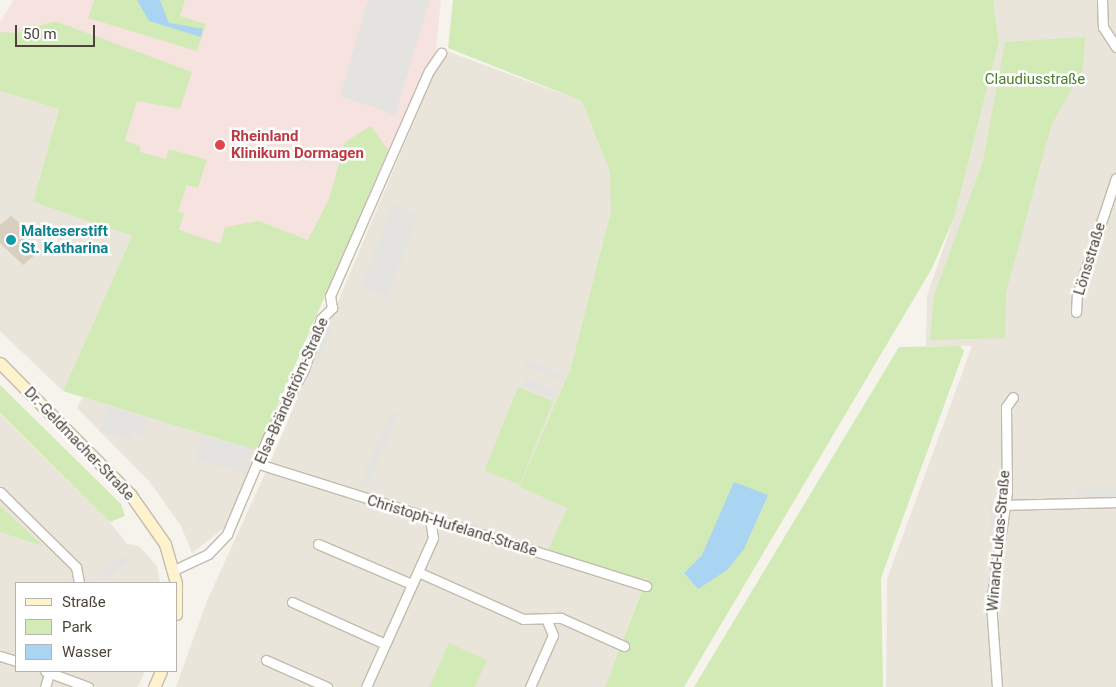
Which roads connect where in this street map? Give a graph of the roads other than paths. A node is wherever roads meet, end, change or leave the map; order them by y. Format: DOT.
graph roads {
  1 [pos="1102,0"];
  2 [pos="1116,47"];
  3 [pos="441,53"];
  4 [pos="1116,178"];
  5 [pos="1076,312"];
  6 [pos="2,368"];
  7 [pos="1013,398"];
  8 [pos="259,464"];
  9 [pos="0,492"];
  10 [pos="1116,502"];
  11 [pos="1005,505"];
  12 [pos="430,520"];
  13 [pos="318,544"];
  14 [pos="174,570"];
  15 [pos="418,572"];
  16 [pos="79,582"];
  17 [pos="176,582"];
  18 [pos="412,584"];
  19 [pos="646,586"];
  20 [pos="292,602"];
  21 [pos="547,621"];
  22 [pos="385,644"];
  23 [pos="624,646"];
  24 [pos="0,656"];
  25 [pos="266,660"];
  26 [pos="15,661"];
  27 [pos="48,672"];
  28 [pos="50,672"];
  29 [pos="161,672"];
  30 [pos="45,687"];
  31 [pos="88,687"];
  32 [pos="154,687"];
  33 [pos="327,687"];
  34 [pos="366,687"];
  35 [pos="530,687"];
  36 [pos="998,687"];
  1 -- 2 [label="street"];
  3 -- 8 [label="street, Elsa-Brändström-Straße"];
  4 -- 5 [label="street, Lönsstraße"];
  6 -- 14 [label="street, Dr.-Geldmacher-Straße"];
  7 -- 11 [label="street, Winand-Lukas-Straße"];
  8 -- 12 [label="street, Christoph-Hufeland-Straße"];
  8 -- 14 [label="street, Elsa-Brändström-Straße"];
  9 -- 16 [label="street"];
  10 -- 11 [label="street"];
  11 -- 36 [label="street, Winand-Lukas-Straße"];
  12 -- 15 [label="street"];
  12 -- 19 [label="street, Christoph-Hufeland-Straße"];
  13 -- 18 [label="street"];
  14 -- 17 [label="street, Dr.-Geldmacher-Straße"];
  15 -- 18 [label="street"];
  15 -- 21 [label="street"];
  18 -- 22 [label="street"];
  20 -- 22 [label="street"];
  21 -- 23 [label="street"];
  21 -- 35 [label="street"];
  22 -- 34 [label="street"];
  24 -- 26 [label="street"];
  25 -- 33 [label="street"];
  27 -- 30 [label="street"];
  28 -- 31 [label="street"];
  29 -- 32 [label="street"];
}
